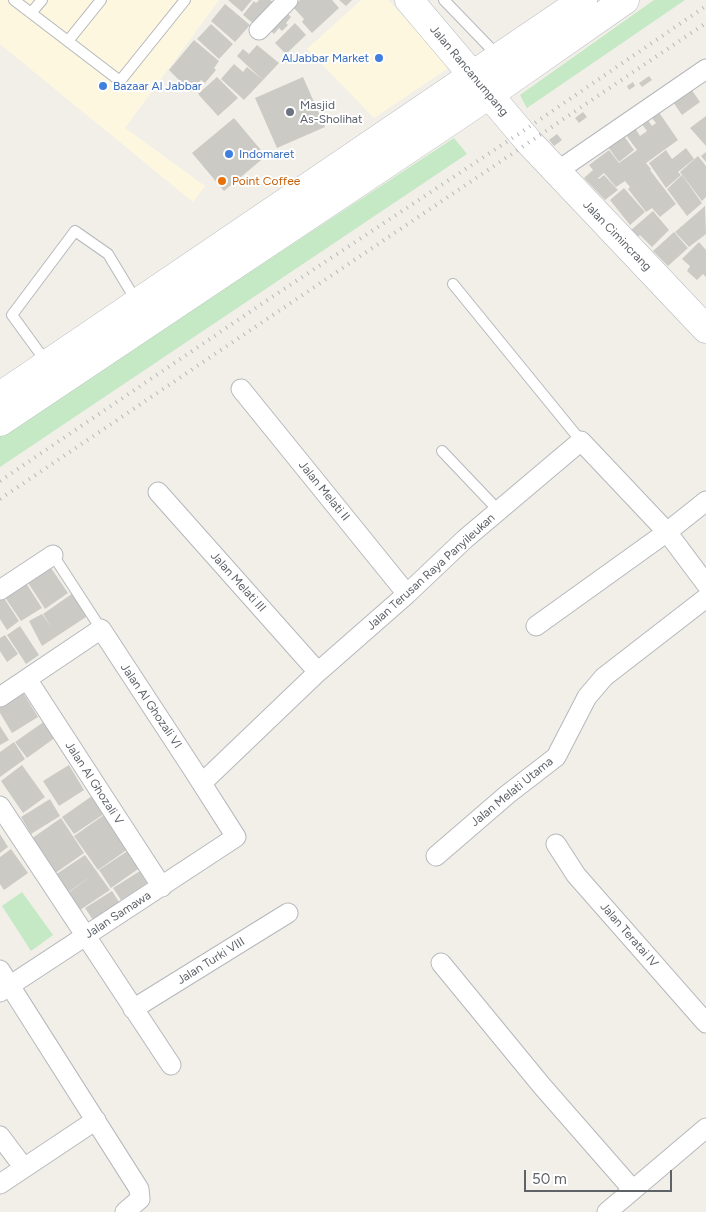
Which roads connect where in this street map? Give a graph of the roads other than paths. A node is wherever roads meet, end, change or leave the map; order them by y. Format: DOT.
graph roads {
  1 [pos="14,0"];
  2 [pos="42,0"];
  3 [pos="101,0"];
  4 [pos="185,0"];
  5 [pos="288,0"];
  6 [pos="409,0"];
  7 [pos="444,0"];
  8 [pos="583,0"];
  9 [pos="625,0"];
  10 [pos="31,13"];
  11 [pos="259,30"];
  12 [pos="68,41"];
  13 [pos="499,57"];
  14 [pos="706,69"];
  15 [pos="480,86"];
  16 [pos="529,142"];
  17 [pos="556,172"];
  18 [pos="453,284"];
  19 [pos="138,303"];
  20 [pos="706,329"];
  21 [pos="47,364"];
  22 [pos="241,389"];
  23 [pos="0,396"];
  24 [pos="0,422"];
  25 [pos="581,441"];
  26 [pos="442,451"];
  27 [pos="158,492"];
  28 [pos="706,501"];
  29 [pos="499,511"];
  30 [pos="667,532"];
  31 [pos="53,555"];
  32 [pos="706,584"];
  33 [pos="0,590"];
  34 [pos="407,594"];
  35 [pos="706,598"];
  36 [pos="536,626"];
  37 [pos="101,629"];
  38 [pos="318,672"];
  39 [pos="27,679"];
  40 [pos="0,697"];
  41 [pos="202,783"];
  42 [pos="0,806"];
  43 [pos="556,844"];
  44 [pos="436,856"];
  45 [pos="162,887"];
  46 [pos="288,913"];
  47 [pos="86,936"];
  48 [pos="441,963"];
  49 [pos="3,982"];
  50 [pos="134,1009"];
  51 [pos="706,1023"];
  52 [pos="171,1065"];
  53 [pos="96,1120"];
  54 [pos="706,1128"];
  55 [pos="0,1136"];
  56 [pos="24,1168"];
  57 [pos="0,1184"];
  58 [pos="633,1190"];
  59 [pos="125,1212"];
  60 [pos="607,1212"];
  1 -- 10 [label="lane"];
  2 -- 10 [label="lane"];
  3 -- 12 [label="lane"];
  4 -- 12 [label="lane"];
  5 -- 11 [label="street"];
  6 -- 15 [label="street, Jalan Rancanumpang"];
  7 -- 13 [label="lane"];
  8 -- 13 [label="street"];
  9 -- 15 [label="street"];
  10 -- 12 [label="lane"];
  13 -- 15 [label="street"];
  14 -- 17 [label="street"];
  15 -- 16 [label="street, Jalan Rancanumpang"];
  15 -- 19 [label="street"];
  15 -- 24 [label="street"];
  16 -- 17 [label="street, Jalan Cimincrang"];
  17 -- 20 [label="street, Jalan Cimincrang"];
  18 -- 25 [label="lane"];
  19 -- 21 [label="street"];
  19 -- 21 [label="lane"];
  21 -- 23 [label="street"];
  22 -- 34 [label="street, Jalan Melati II"];
  25 -- 29 [label="street, Jalan Terusan Raya Panyileukan"];
  25 -- 30 [label="street"];
  26 -- 29 [label="lane"];
  27 -- 38 [label="street, Jalan Melati III"];
  28 -- 30 [label="street"];
  29 -- 34 [label="street, Jalan Terusan Raya Panyileukan"];
  30 -- 32 [label="street"];
  30 -- 36 [label="street"];
  31 -- 33 [label="street"];
  31 -- 37 [label="lane"];
  34 -- 38 [label="street, Jalan Terusan Raya Panyileukan"];
  35 -- 44 [label="street, Jalan Melati Utama"];
  37 -- 39 [label="street"];
  37 -- 41 [label="street, Jalan Al Ghozali VI"];
  38 -- 41 [label="street, Jalan Terusan Raya Panyileukan"];
  39 -- 40 [label="street"];
  39 -- 45 [label="street, Jalan Al Ghozali V"];
  41 -- 45 [label="street, Jalan Samawa"];
  42 -- 47 [label="street"];
  43 -- 51 [label="street, Jalan Teratai IV"];
  45 -- 47 [label="street, Jalan Samawa"];
  46 -- 50 [label="street, Jalan Turki VIII"];
  47 -- 49 [label="street, Jalan Samawa"];
  47 -- 50 [label="street"];
  48 -- 58 [label="street"];
  49 -- 53 [label="street"];
  50 -- 52 [label="street"];
  53 -- 56 [label="street"];
  53 -- 59 [label="street"];
  54 -- 58 [label="street"];
  55 -- 56 [label="street"];
  56 -- 57 [label="street"];
  58 -- 60 [label="street"];
}
